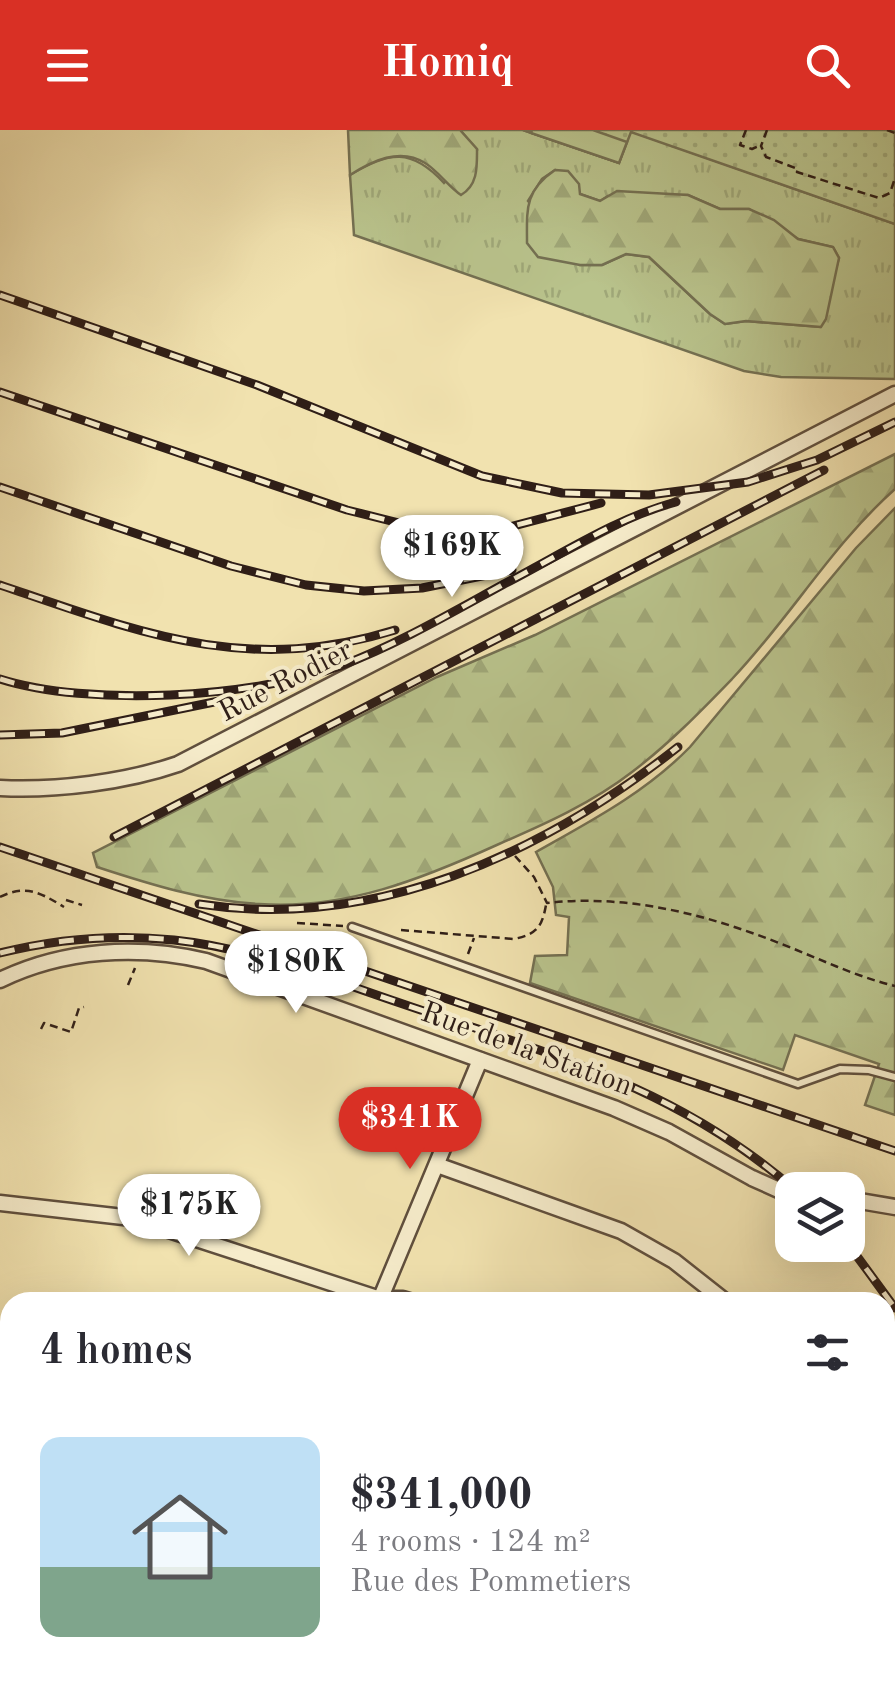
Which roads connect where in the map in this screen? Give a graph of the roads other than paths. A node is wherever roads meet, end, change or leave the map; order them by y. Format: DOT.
graph roads {
  1 [pos="895,394"];
  2 [pos="0,788"];
  3 [pos="352,927"];
  4 [pos="0,980"];
  5 [pos="480,1060"];
  6 [pos="895,1077"];
  7 [pos="437,1165"];
  8 [pos="775,1189"];
  9 [pos="865,1202"];
  10 [pos="0,1203"];
  11 [pos="895,1207"];
  12 [pos="354,1292"];
  13 [pos="385,1292"];
  14 [pos="713,1292"];
  1 -- 2 [label="street, Rue Rodier"];
  3 -- 6 [label="lane"];
  4 -- 5 [label="street, Rue de la Station"];
  5 -- 7 [label="street"];
  5 -- 8 [label="street, Rue de la Station"];
  7 -- 13 [label="street"];
  7 -- 14 [label="street"];
  9 -- 11 [label="street"];
  10 -- 12 [label="street"];
}
